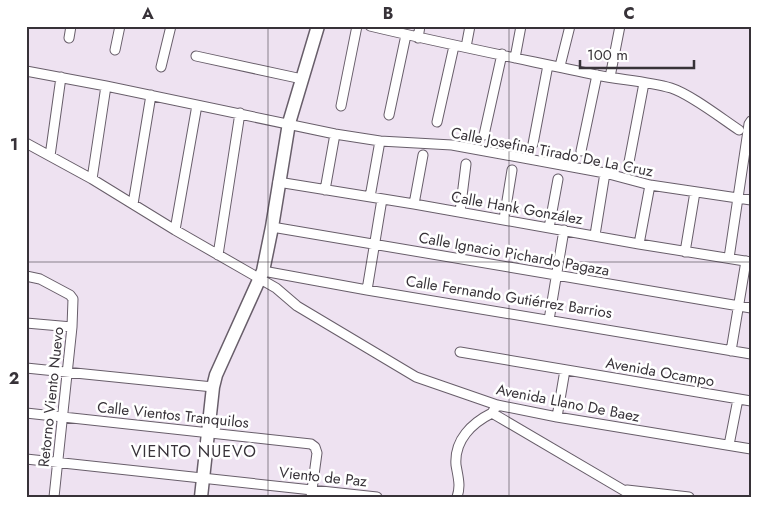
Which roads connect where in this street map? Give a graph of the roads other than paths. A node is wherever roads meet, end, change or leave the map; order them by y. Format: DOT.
graph roads {
  1 [pos="71,26"];
  2 [pos="120,26"];
  3 [pos="171,26"];
  4 [pos="318,26"];
  5 [pos="358,26"];
  6 [pos="370,26"];
  7 [pos="420,26"];
  8 [pos="470,26"];
  9 [pos="521,26"];
  10 [pos="570,26"];
  11 [pos="620,26"];
  12 [pos="406,35"];
  13 [pos="69,38"];
  14 [pos="418,38"];
  15 [pos="454,46"];
  16 [pos="466,47"];
  17 [pos="115,50"];
  18 [pos="502,54"];
  19 [pos="196,56"];
  20 [pos="515,58"];
  21 [pos="548,65"];
  22 [pos="560,66"];
  23 [pos="161,67"];
  24 [pos="26,71"];
  25 [pos="597,75"];
  26 [pos="61,77"];
  27 [pos="610,77"];
  28 [pos="302,79"];
  29 [pos="644,83"];
  30 [pos="106,86"];
  31 [pos="151,95"];
  32 [pos="197,105"];
  33 [pos="341,106"];
  34 [pos="240,113"];
  35 [pos="389,115"];
  36 [pos="751,121"];
  37 [pos="437,122"];
  38 [pos="289,123"];
  39 [pos="739,130"];
  40 [pos="335,134"];
  41 [pos="484,135"];
  42 [pos="380,141"];
  43 [pos="26,143"];
  44 [pos="532,144"];
  45 [pos="581,151"];
  46 [pos="423,155"];
  47 [pos="50,156"];
  48 [pos="629,162"];
  49 [pos="466,164"];
  50 [pos="512,170"];
  51 [pos="605,173"];
  52 [pos="92,179"];
  53 [pos="558,179"];
  54 [pos="278,182"];
  55 [pos="650,185"];
  56 [pos="325,190"];
  57 [pos="695,192"];
  58 [pos="370,197"];
  59 [pos="737,198"];
  60 [pos="382,199"];
  61 [pos="751,200"];
  62 [pos="133,204"];
  63 [pos="414,204"];
  64 [pos="460,212"];
  65 [pos="504,219"];
  66 [pos="272,227"];
  67 [pos="550,228"];
  68 [pos="175,230"];
  69 [pos="564,230"];
  70 [pos="595,236"];
  71 [pos="375,244"];
  72 [pos="640,244"];
  73 [pos="685,252"];
  74 [pos="218,255"];
  75 [pos="729,258"];
  76 [pos="749,261"];
  77 [pos="262,275"];
  78 [pos="26,276"];
  79 [pos="557,276"];
  80 [pos="367,290"];
  81 [pos="739,306"];
  82 [pos="751,308"];
  83 [pos="549,320"];
  84 [pos="26,322"];
  85 [pos="72,327"];
  86 [pos="731,351"];
  87 [pos="460,352"];
  88 [pos="751,354"];
  89 [pos="26,368"];
  90 [pos="565,370"];
  91 [pos="67,373"];
  92 [pos="215,381"];
  93 [pos="738,399"];
  94 [pos="751,401"];
  95 [pos="494,409"];
  96 [pos="26,413"];
  97 [pos="557,417"];
  98 [pos="63,418"];
  99 [pos="207,432"];
  100 [pos="729,445"];
  101 [pos="751,449"];
  102 [pos="26,459"];
  103 [pos="58,463"];
  104 [pos="204,477"];
  105 [pos="622,489"];
  106 [pos="312,493"];
  107 [pos="54,497"];
  108 [pos="201,497"];
  109 [pos="378,497"];
  110 [pos="457,497"];
  111 [pos="635,497"];
  112 [pos="689,497"];
  1 -- 13 [label="street"];
  2 -- 17 [label="street"];
  3 -- 23 [label="street"];
  4 -- 28 [label="street"];
  5 -- 33 [label="street"];
  6 -- 12 [label="street"];
  7 -- 14 [label="street"];
  8 -- 16 [label="street"];
  9 -- 20 [label="street"];
  10 -- 22 [label="street"];
  11 -- 27 [label="street"];
  12 -- 14 [label="street"];
  12 -- 35 [label="street"];
  14 -- 15 [label="street"];
  15 -- 16 [label="street"];
  15 -- 37 [label="street"];
  16 -- 18 [label="street"];
  18 -- 20 [label="street"];
  18 -- 41 [label="street"];
  19 -- 28 [label="street"];
  20 -- 21 [label="street"];
  21 -- 22 [label="street"];
  21 -- 44 [label="street"];
  22 -- 25 [label="street"];
  24 -- 26 [label="street, Calle Josefina Tirado De La Cruz"];
  25 -- 27 [label="street"];
  25 -- 45 [label="street"];
  26 -- 30 [label="street, Calle Josefina Tirado De La Cruz"];
  26 -- 47 [label="street"];
  27 -- 29 [label="street"];
  28 -- 38 [label="street"];
  29 -- 39 [label="street"];
  29 -- 48 [label="street"];
  30 -- 31 [label="street, Calle Josefina Tirado De La Cruz"];
  30 -- 52 [label="street"];
  31 -- 32 [label="street, Calle Josefina Tirado De La Cruz"];
  31 -- 62 [label="street"];
  32 -- 34 [label="street, Calle Josefina Tirado De La Cruz"];
  32 -- 68 [label="street"];
  34 -- 38 [label="street, Calle Josefina Tirado De La Cruz"];
  34 -- 74 [label="street"];
  36 -- 59 [label="street"];
  38 -- 40 [label="street, Calle Josefina Tirado De La Cruz"];
  38 -- 54 [label="street"];
  40 -- 42 [label="street, Calle Josefina Tirado De La Cruz"];
  40 -- 56 [label="street"];
  42 -- 51 [label="street, Calle Josefina Tirado De La Cruz"];
  42 -- 58 [label="street"];
  43 -- 47 [label="street, Avenida Llano De Baez"];
  46 -- 63 [label="street"];
  47 -- 52 [label="street, Avenida Llano De Baez"];
  49 -- 64 [label="street"];
  50 -- 65 [label="street"];
  51 -- 55 [label="street, Calle Josefina Tirado De La Cruz"];
  51 -- 70 [label="street"];
  52 -- 62 [label="street, Avenida Llano De Baez"];
  53 -- 67 [label="street"];
  54 -- 56 [label="street, Calle Hank González"];
  54 -- 66 [label="street"];
  55 -- 57 [label="street, Calle Josefina Tirado De La Cruz"];
  55 -- 72 [label="street"];
  56 -- 58 [label="street, Calle Hank González"];
  57 -- 59 [label="street, Calle Josefina Tirado De La Cruz"];
  57 -- 73 [label="street"];
  58 -- 60 [label="street, Calle Hank González"];
  59 -- 61 [label="street, Calle Josefina Tirado De La Cruz"];
  59 -- 75 [label="street"];
  60 -- 63 [label="street, Calle Hank González"];
  60 -- 71 [label="street"];
  62 -- 68 [label="street, Avenida Llano De Baez"];
  63 -- 64 [label="street, Calle Hank González"];
  64 -- 65 [label="street, Calle Hank González"];
  65 -- 67 [label="street, Calle Hank González"];
  66 -- 71 [label="street, Calle Ignacio Pichardo Pagaza"];
  66 -- 77 [label="street"];
  67 -- 69 [label="street, Calle Hank González"];
  68 -- 74 [label="street, Avenida Llano De Baez"];
  69 -- 70 [label="street, Calle Hank González"];
  69 -- 79 [label="street"];
  70 -- 72 [label="street, Calle Hank González"];
  71 -- 79 [label="street, Calle Ignacio Pichardo Pagaza"];
  71 -- 80 [label="street"];
  72 -- 73 [label="street, Calle Hank González"];
  73 -- 75 [label="street, Calle Hank González"];
  74 -- 77 [label="street, Avenida Llano De Baez"];
  75 -- 76 [label="street, Calle Hank González"];
  76 -- 81 [label="street"];
  77 -- 80 [label="street, Calle Fernando Gutiérrez Barrios"];
  77 -- 92 [label="street"];
  77 -- 95 [label="street, Avenida Llano De Baez"];
  78 -- 85 [label="street, Retorno Viento Nuevo"];
  79 -- 81 [label="street, Calle Ignacio Pichardo Pagaza"];
  79 -- 83 [label="street"];
  80 -- 83 [label="street, Calle Fernando Gutiérrez Barrios"];
  81 -- 82 [label="street, Calle Ignacio Pichardo Pagaza"];
  81 -- 86 [label="street"];
  83 -- 86 [label="street, Calle Fernando Gutiérrez Barrios"];
  84 -- 85 [label="street"];
  85 -- 91 [label="street, Retorno Viento Nuevo"];
  86 -- 88 [label="street, Calle Fernando Gutiérrez Barrios"];
  87 -- 90 [label="street, Avenida Ocampo"];
  89 -- 91 [label="street"];
  90 -- 93 [label="street, Avenida Ocampo"];
  90 -- 97 [label="street"];
  91 -- 92 [label="street"];
  91 -- 98 [label="street, Retorno Viento Nuevo"];
  92 -- 99 [label="street"];
  93 -- 94 [label="street, Avenida Ocampo"];
  93 -- 100 [label="street"];
  95 -- 97 [label="street, Avenida Llano De Baez"];
  95 -- 105 [label="street"];
  95 -- 110 [label="street"];
  96 -- 98 [label="street, Calle Vientos Tranquilos"];
  97 -- 100 [label="street, Avenida Llano De Baez"];
  98 -- 99 [label="street, Calle Vientos Tranquilos"];
  98 -- 103 [label="street, Retorno Viento Nuevo"];
  99 -- 104 [label="street"];
  99 -- 106 [label="street, Calle Vientos Tranquilos"];
  100 -- 101 [label="street, Avenida Llano De Baez"];
  102 -- 103 [label="street, Viento de Paz"];
  103 -- 104 [label="street, Viento de Paz"];
  103 -- 107 [label="street, Retorno Viento Nuevo"];
  104 -- 106 [label="street, Viento de Paz"];
  104 -- 108 [label="street"];
  105 -- 111 [label="street"];
  105 -- 112 [label="street"];
  106 -- 109 [label="street, Viento de Paz"];
}
